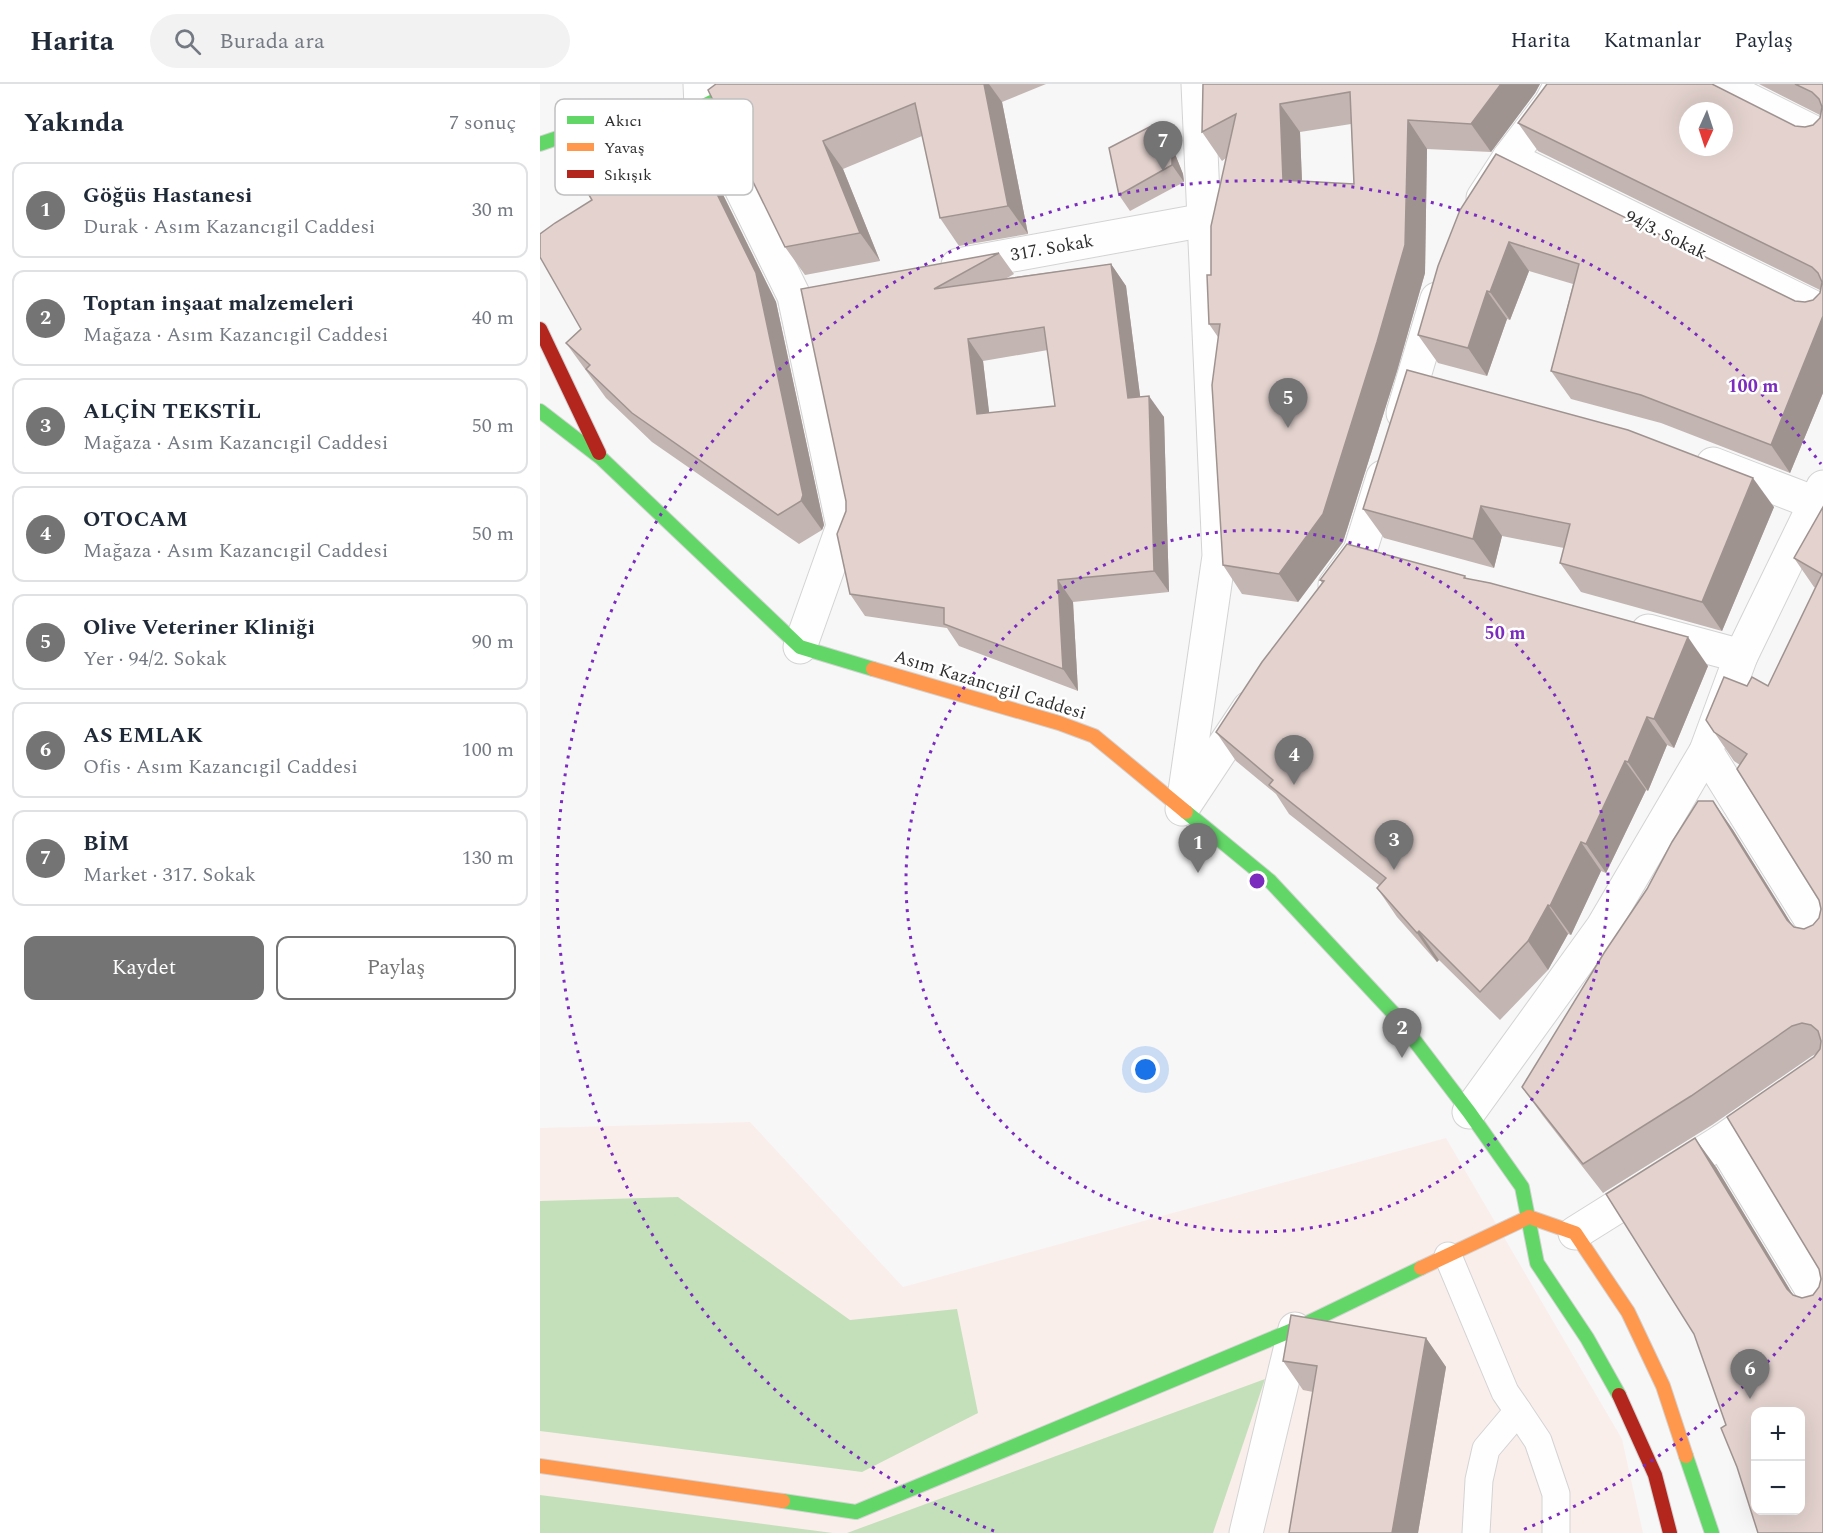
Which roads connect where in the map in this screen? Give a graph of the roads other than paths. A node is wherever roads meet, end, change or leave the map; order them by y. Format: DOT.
graph roads {
  1 [pos="749,84"];
  2 [pos="1198,84"];
  3 [pos="1561,84"];
  4 [pos="1717,84"];
  5 [pos="700,96"];
  6 [pos="1823,137"];
  7 [pos="555,139"];
  8 [pos="540,144"];
  9 [pos="1509,158"];
  10 [pos="753,194"];
  11 [pos="1470,219"];
  12 [pos="1204,220"];
  13 [pos="935,270"];
  14 [pos="1445,272"];
  15 [pos="1823,312"];
  16 [pos="540,329"];
  17 [pos="540,411"];
  18 [pos="1686,454"];
  19 [pos="601,458"];
  20 [pos="1819,495"];
  21 [pos="1321,604"];
  22 [pos="1614,621"];
  23 [pos="800,647"];
  24 [pos="1741,656"];
  25 [pos="1263,686"];
  26 [pos="1706,751"];
  27 [pos="1182,809"];
  28 [pos="1823,939"];
  29 [pos="1823,1071"];
  30 [pos="1469,1112"];
  31 [pos="1722,1141"];
  32 [pos="1529,1217"];
  33 [pos="1575,1233"];
  34 [pos="1448,1256"];
  35 [pos="1823,1308"];
  36 [pos="1295,1329"];
  37 [pos="1518,1411"];
  38 [pos="540,1466"];
  39 [pos="1246,1533"];
  40 [pos="1476,1533"];
  41 [pos="1556,1533"];
  42 [pos="1670,1533"];
  43 [pos="1712,1533"];
  1 -- 5 [label="street"];
  2 -- 12 [label="street"];
  3 -- 9 [label="street"];
  4 -- 6 [label="street"];
  7 -- 8 [label="street"];
  9 -- 11 [label="street"];
  9 -- 15 [label="street, 94/3. Sokak"];
  10 -- 23 [label="street"];
  12 -- 13 [label="street, 317. Sokak"];
  12 -- 27 [label="street"];
  14 -- 21 [label="street"];
  16 -- 19 [label="street"];
  17 -- 19 [label="street, Asım Kazancıgil Caddesi"];
  18 -- 20 [label="street"];
  19 -- 23 [label="street, Asım Kazancıgil Caddesi"];
  20 -- 24 [label="street"];
  22 -- 24 [label="street"];
  23 -- 27 [label="street, Asım Kazancıgil Caddesi"];
  24 -- 26 [label="street"];
  25 -- 27 [label="street"];
  26 -- 28 [label="street"];
  26 -- 30 [label="street"];
  27 -- 30 [label="street, Asım Kazancıgil Caddesi"];
  29 -- 31 [label="street"];
  30 -- 32 [label="street, Asım Kazancıgil Caddesi"];
  31 -- 33 [label="street"];
  31 -- 35 [label="street"];
  32 -- 33 [label="street"];
  32 -- 34 [label="street"];
  32 -- 42 [label="street, Asım Kazancıgil Caddesi"];
  33 -- 43 [label="street"];
  34 -- 36 [label="street"];
  34 -- 37 [label="lane"];
  36 -- 38 [label="street"];
  36 -- 39 [label="street"];
  37 -- 40 [label="lane"];
  37 -- 41 [label="lane"];
}
